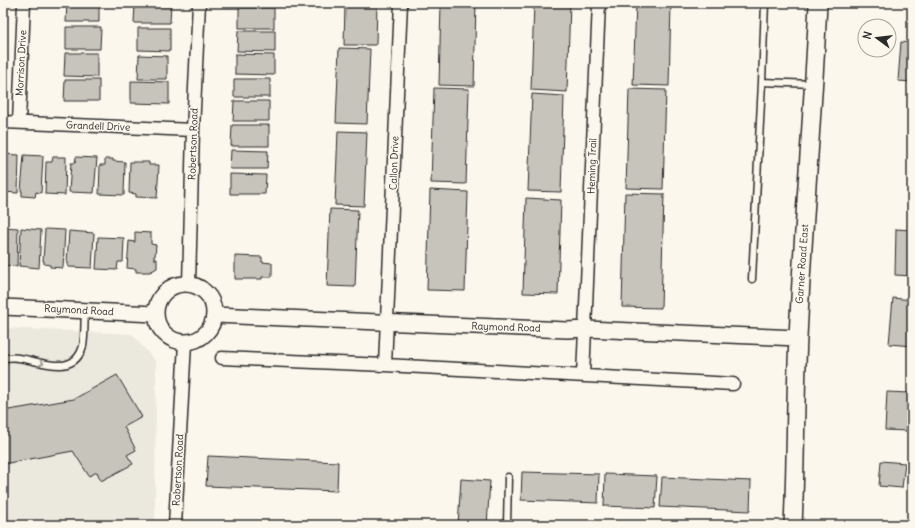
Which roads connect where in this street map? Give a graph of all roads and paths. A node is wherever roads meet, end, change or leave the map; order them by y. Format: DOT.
graph roads {
  1 [pos="24,3"];
  2 [pos="198,3"];
  3 [pos="401,3"];
  4 [pos="599,3"];
  5 [pos="765,3"];
  6 [pos="818,3"];
  7 [pos="762,82"];
  8 [pos="814,84"];
  9 [pos="3,122"];
  10 [pos="19,122"];
  11 [pos="193,130"];
  12 [pos="752,278"];
  13 [pos="189,284"];
  14 [pos="3,307"];
  15 [pos="85,310"];
  16 [pos="155,314"];
  17 [pos="215,315"];
  18 [pos="387,322"];
  19 [pos="586,329"];
  20 [pos="798,338"];
  21 [pos="185,343"];
  22 [pos="3,358"];
  23 [pos="222,358"];
  24 [pos="385,365"];
  25 [pos="583,376"];
  26 [pos="733,384"];
  27 [pos="508,477"];
  28 [pos="175,525"];
  29 [pos="507,525"];
  30 [pos="793,525"];
  1 -- 10 [label="street, Morrison Drive"];
  2 -- 11 [label="street, Robertson Road"];
  3 -- 18 [label="street, Callon Drive"];
  4 -- 19 [label="street, Heming Trail"];
  5 -- 7 [label="lane"];
  6 -- 8 [label="main road, Garner Road East"];
  7 -- 8 [label="lane"];
  7 -- 12 [label="lane"];
  8 -- 20 [label="main road, Garner Road East"];
  9 -- 10 [label="street, Grandell Drive"];
  10 -- 11 [label="street, Grandell Drive"];
  11 -- 13 [label="street, Robertson Road"];
  13 -- 16 [label="street"];
  13 -- 17 [label="street"];
  14 -- 15 [label="street, Raymond Road"];
  15 -- 16 [label="street, Raymond Road"];
  22 -- 15 [label="lane, one-way"];
  16 -- 21 [label="street"];
  17 -- 18 [label="street, Raymond Road"];
  17 -- 21 [label="street"];
  18 -- 19 [label="street, Raymond Road"];
  18 -- 24 [label="street, Callon Drive"];
  19 -- 20 [label="street, Raymond Road"];
  19 -- 25 [label="street, Heming Trail"];
  20 -- 30 [label="main road, Garner Road East"];
  21 -- 28 [label="street, Robertson Road"];
  23 -- 24 [label="street"];
  24 -- 25 [label="street"];
  25 -- 26 [label="street"];
  27 -- 29 [label="lane"];
}
